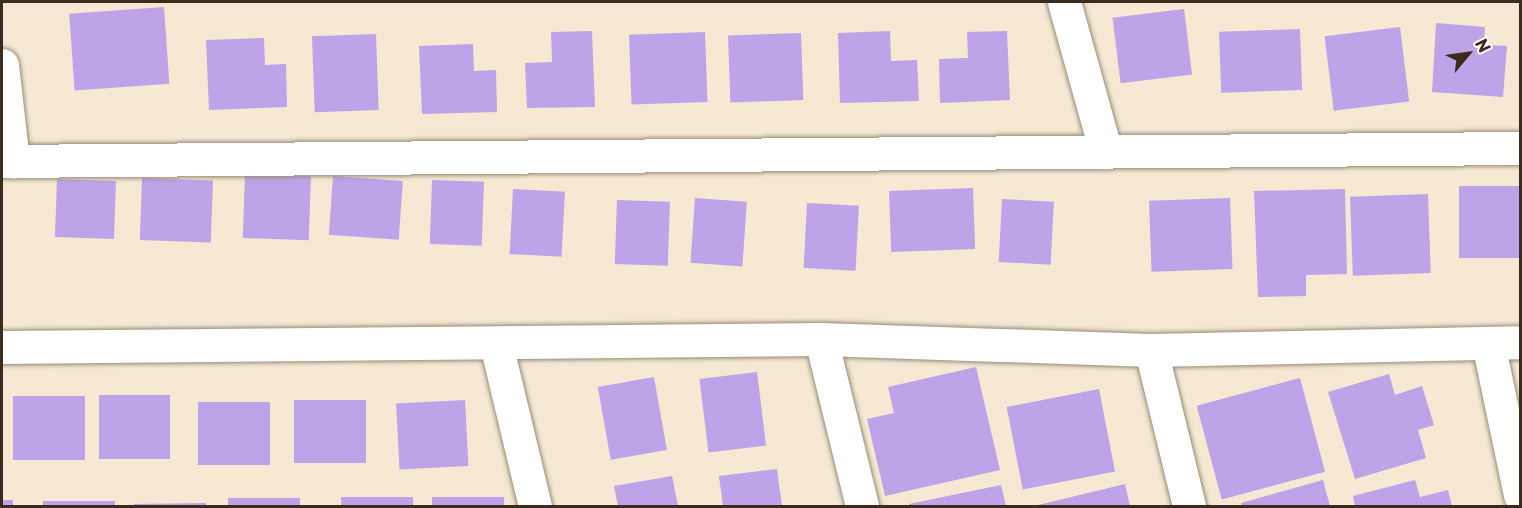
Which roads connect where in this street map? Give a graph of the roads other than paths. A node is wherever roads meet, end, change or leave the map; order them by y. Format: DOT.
graph roads {
  1 [pos="1064,2"];
  2 [pos="2,65"];
  3 [pos="1521,148"];
  4 [pos="1106,152"];
  5 [pos="8,161"];
  6 [pos="821,339"];
  7 [pos="1521,342"];
  8 [pos="1488,343"];
  9 [pos="496,344"];
  10 [pos="2,347"];
  11 [pos="1151,350"];
  12 [pos="1521,495"];
  13 [pos="535,507"];
  14 [pos="862,507"];
  15 [pos="1189,507"];
  1 -- 4 [label="street"];
  2 -- 5 [label="street"];
  3 -- 4 [label="street"];
  4 -- 5 [label="street"];
  6 -- 9 [label="street"];
  6 -- 11 [label="street"];
  6 -- 14 [label="street"];
  7 -- 8 [label="street"];
  8 -- 11 [label="street"];
  8 -- 12 [label="street"];
  9 -- 10 [label="street"];
  9 -- 13 [label="street"];
  11 -- 15 [label="street"];
}
